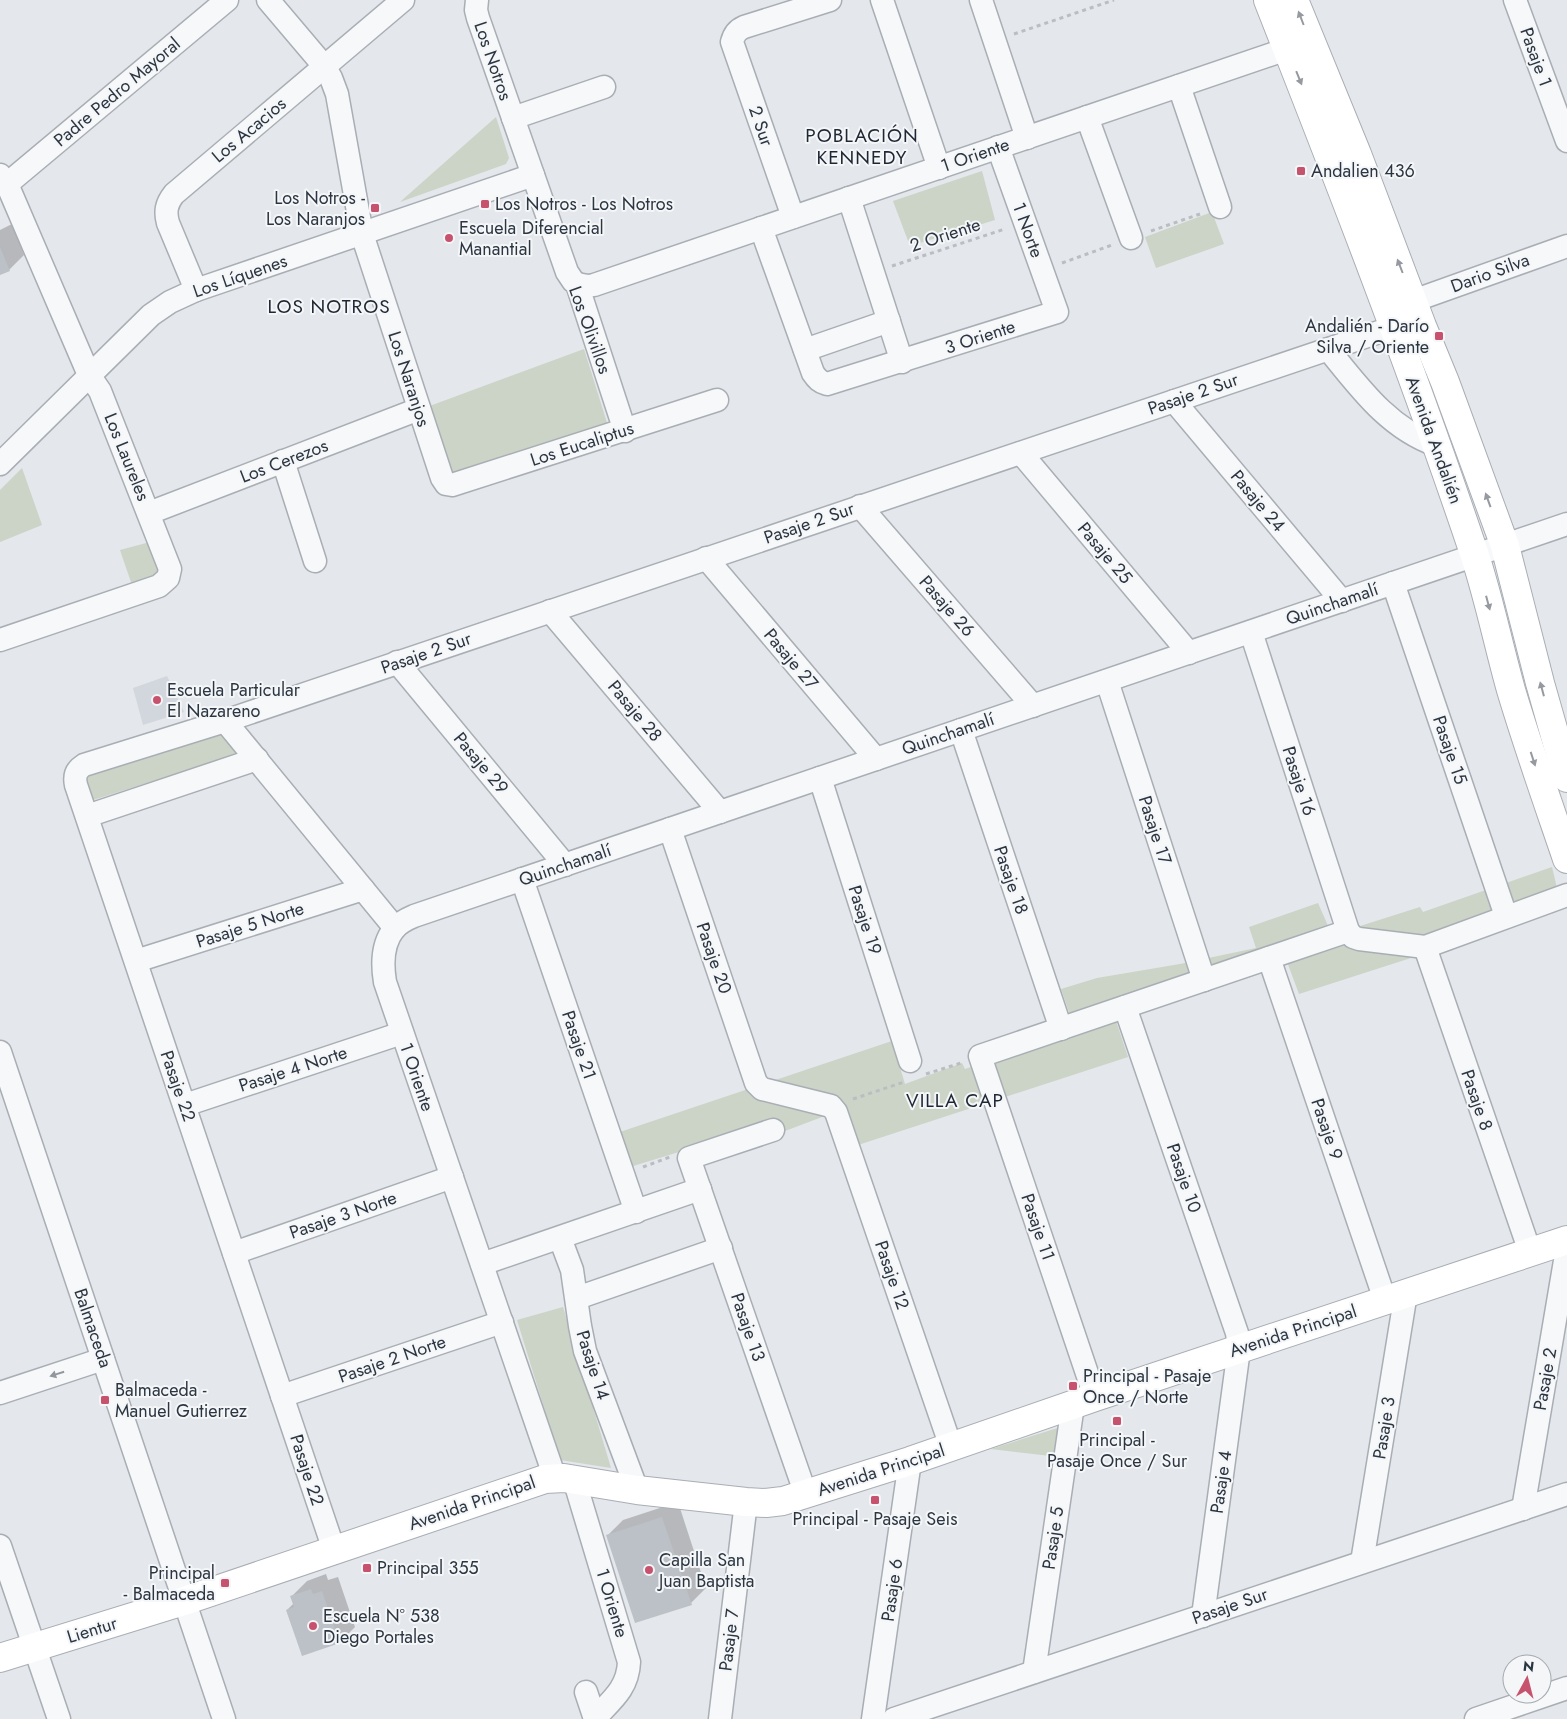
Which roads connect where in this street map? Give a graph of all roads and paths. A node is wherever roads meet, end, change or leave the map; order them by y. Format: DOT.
graph roads {
  1 [pos="227,0"];
  2 [pos="268,0"];
  3 [pos="403,0"];
  4 [pos="830,0"];
  5 [pos="882,0"];
  6 [pos="981,0"];
  7 [pos="1114,0"];
  8 [pos="1268,0"];
  9 [pos="1294,0"];
  10 [pos="1516,0"];
  11 [pos="475,1"];
  12 [pos="994,40"];
  13 [pos="1287,49"];
  14 [pos="324,66"];
  15 [pos="1179,86"];
  16 [pos="604,87"];
  17 [pos="1087,117"];
  18 [pos="513,118"];
  19 [pos="1026,138"];
  20 [pos="1567,141"];
  21 [pos="998,147"];
  22 [pos="939,168"];
  23 [pos="533,175"];
  24 [pos="4,180"];
  25 [pos="849,198"];
  26 [pos="1220,206"];
  27 [pos="793,217"];
  28 [pos="1025,223"];
  29 [pos="761,228"];
  30 [pos="362,234"];
  31 [pos="1131,238"];
  32 [pos="1567,246"];
  33 [pos="873,273"];
  34 [pos="577,284"];
  35 [pos="196,290"];
  36 [pos="1413,301"];
  37 [pos="1058,312"];
  38 [pos="889,321"];
  39 [pos="1394,327"];
  40 [pos="1328,349"];
  41 [pos="805,350"];
  42 [pos="902,362"];
  43 [pos="89,375"];
  44 [pos="717,400"];
  45 [pos="1174,401"];
  46 [pos="419,410"];
  47 [pos="625,431"];
  48 [pos="1436,445"];
  49 [pos="1021,452"];
  50 [pos="283,461"];
  51 [pos="0,464"];
  52 [pos="446,484"];
  53 [pos="860,506"];
  54 [pos="149,512"];
  55 [pos="1567,524"];
  56 [pos="1505,546"];
  57 [pos="1475,556"];
  58 [pos="706,558"];
  59 [pos="315,561"];
  60 [pos="1393,583"];
  61 [pos="1342,601"];
  62 [pos="550,611"];
  63 [pos="1251,632"];
  64 [pos="0,640"];
  65 [pos="1188,653"];
  66 [pos="397,662"];
  67 [pos="1107,681"];
  68 [pos="1033,706"];
  69 [pos="225,721"];
  70 [pos="961,730"];
  71 [pos="257,759"];
  72 [pos="876,759"];
  73 [pos="820,778"];
  74 [pos="1567,778"];
  75 [pos="720,812"];
  76 [pos="87,816"];
  77 [pos="670,829"];
  78 [pos="1567,859"];
  79 [pos="565,865"];
  80 [pos="522,880"];
  81 [pos="363,889"];
  82 [pos="1567,895"];
  83 [pos="1506,916"];
  84 [pos="394,928"];
  85 [pos="1348,931"];
  86 [pos="1425,947"];
  87 [pos="1269,958"];
  88 [pos="136,961"];
  89 [pos="1204,980"];
  90 [pos="1125,1007"];
  91 [pos="1061,1029"];
  92 [pos="402,1033"];
  93 [pos="0,1052"];
  94 [pos="910,1061"];
  95 [pos="185,1106"];
  96 [pos="831,1106"];
  97 [pos="773,1130"];
  98 [pos="689,1158"];
  99 [pos="623,1174"];
  100 [pos="452,1177"];
  101 [pos="700,1189"];
  102 [pos="636,1212"];
  103 [pos="560,1238"];
  104 [pos="1567,1240"];
  105 [pos="721,1248"];
  106 [pos="1567,1249"];
  107 [pos="234,1252"];
  108 [pos="1530,1252"];
  109 [pos="482,1264"];
  110 [pos="1396,1297"];
  111 [pos="576,1298"];
  112 [pos="502,1322"];
  113 [pos="1239,1349"];
  114 [pos="103,1359"];
  115 [pos="0,1393"];
  116 [pos="282,1396"];
  117 [pos="1084,1401"];
  118 [pos="951,1447"];
  119 [pos="910,1461"];
  120 [pos="564,1479"];
  121 [pos="637,1490"];
  122 [pos="1567,1494"];
  123 [pos="806,1495"];
  124 [pos="746,1502"];
  125 [pos="1523,1509"];
  126 [pos="0,1546"];
  127 [pos="334,1550"];
  128 [pos="1362,1562"];
  129 [pos="184,1602"];
  130 [pos="1203,1616"];
  131 [pos="34,1647"];
  132 [pos="0,1658"];
  133 [pos="1034,1672"];
  134 [pos="1567,1688"];
  135 [pos="586,1692"];
  136 [pos="59,1719"];
  137 [pos="224,1719"];
  138 [pos="595,1719"];
  139 [pos="720,1719"];
  140 [pos="873,1719"];
  141 [pos="894,1719"];
  142 [pos="1476,1719"];
  1 -- 24 [label="street, Padre Pedro Mayoral"];
  2 -- 14 [label="street, Los Naranjos"];
  3 -- 14 [label="street, Los Acacios"];
  4 -- 27 [label="street, 2 Sur"];
  5 -- 22 [label="street"];
  6 -- 12 [label="street"];
  7 -- 12 [label="path"];
  8 -- 13 [label="main road, Avenida Andalién"];
  36 -- 9 [label="main road, Avenida Andalién, one-way"];
  10 -- 20 [label="street, Pasaje 1"];
  11 -- 18 [label="street, Los Notros"];
  12 -- 19 [label="street"];
  13 -- 15 [label="street, 1 Oriente"];
  13 -- 39 [label="main road, Avenida Andalién, one-way"];
  14 -- 30 [label="street, Los Naranjos"];
  14 -- 35 [label="street, Los Acacios"];
  15 -- 17 [label="street, 1 Oriente"];
  15 -- 26 [label="street"];
  16 -- 18 [label="street"];
  17 -- 19 [label="street, 1 Oriente"];
  17 -- 31 [label="street"];
  18 -- 23 [label="street, Los Olivillos"];
  19 -- 21 [label="street, 1 Oriente"];
  21 -- 22 [label="street, 1 Oriente"];
  21 -- 28 [label="street, 1 Norte"];
  22 -- 25 [label="street, 1 Oriente"];
  23 -- 30 [label="street, Los Líquenes"];
  23 -- 34 [label="street, Los Olivillos"];
  24 -- 43 [label="street, Los Laureles"];
  25 -- 27 [label="street, 1 Oriente"];
  25 -- 33 [label="street"];
  27 -- 29 [label="street, 1 Oriente"];
  28 -- 33 [label="path, 2 Oriente"];
  28 -- 37 [label="street, 1 Norte"];
  29 -- 34 [label="street, 1 Oriente"];
  29 -- 41 [label="street"];
  30 -- 35 [label="street, Los Líquenes"];
  30 -- 46 [label="street, Los Naranjos"];
  32 -- 36 [label="street, Dario Silva"];
  33 -- 38 [label="street"];
  34 -- 47 [label="street, Los Olivillos"];
  35 -- 43 [label="street, Los Líquenes"];
  56 -- 36 [label="main road, Avenida Andalién, one-way"];
  37 -- 42 [label="street, 3 Oriente"];
  38 -- 41 [label="street"];
  38 -- 42 [label="street"];
  39 -- 40 [label="street, Pasaje 2 Sur"];
  39 -- 48 [label="main road, Avenida Andalién"];
  40 -- 45 [label="street, Pasaje 2 Sur"];
  40 -- 48 [label="street"];
  41 -- 42 [label="street, 3 Oriente"];
  43 -- 51 [label="street, Los Líquenes"];
  43 -- 54 [label="street, Los Laureles"];
  44 -- 47 [label="street, Los Eucaliptus"];
  45 -- 49 [label="street, Pasaje 2 Sur"];
  45 -- 61 [label="street, Pasaje 24"];
  46 -- 50 [label="street, Los Cerezos"];
  46 -- 52 [label="street, Los Naranjos"];
  47 -- 52 [label="street, Los Eucaliptus"];
  48 -- 57 [label="main road, Avenida Andalién"];
  49 -- 53 [label="street, Pasaje 2 Sur"];
  49 -- 65 [label="street, Pasaje 25"];
  50 -- 54 [label="street, Los Cerezos"];
  50 -- 59 [label="street"];
  53 -- 58 [label="street, Pasaje 2 Sur"];
  53 -- 68 [label="street, Pasaje 26"];
  54 -- 64 [label="street, Los Laureles"];
  55 -- 56 [label="street, Quinchamalí"];
  56 -- 57 [label="street, Quinchamalí"];
  74 -- 56 [label="main road, Avenida Andalién, one-way"];
  57 -- 60 [label="street, Quinchamalí"];
  57 -- 78 [label="main road, Avenida Andalién, one-way"];
  58 -- 62 [label="street, Pasaje 2 Sur"];
  58 -- 72 [label="street, Pasaje 27"];
  60 -- 61 [label="street, Quinchamalí"];
  60 -- 83 [label="street, Pasaje 15"];
  61 -- 63 [label="street, Quinchamalí"];
  62 -- 66 [label="street, Pasaje 2 Sur"];
  62 -- 75 [label="street, Pasaje 28"];
  63 -- 65 [label="street, Quinchamalí"];
  63 -- 85 [label="street, Pasaje 16"];
  65 -- 67 [label="street, Quinchamalí"];
  66 -- 69 [label="street, Pasaje 2 Sur"];
  66 -- 79 [label="street, Pasaje 29"];
  67 -- 68 [label="street, Quinchamalí"];
  67 -- 89 [label="street, Pasaje 17"];
  68 -- 70 [label="street, Quinchamalí"];
  69 -- 71 [label="street"];
  69 -- 76 [label="street, Pasaje 22"];
  70 -- 72 [label="street, Quinchamalí"];
  70 -- 91 [label="street, Pasaje 18"];
  71 -- 76 [label="street"];
  71 -- 81 [label="street"];
  72 -- 73 [label="street, Quinchamalí"];
  73 -- 75 [label="street, Quinchamalí"];
  73 -- 94 [label="street, Pasaje 19"];
  75 -- 77 [label="street, Quinchamalí"];
  76 -- 88 [label="street, Pasaje 22"];
  77 -- 79 [label="street, Quinchamalí"];
  77 -- 96 [label="street, Pasaje 20"];
  79 -- 80 [label="street, Quinchamalí"];
  80 -- 84 [label="street, Quinchamalí"];
  80 -- 99 [label="street, Pasaje 21"];
  81 -- 84 [label="street"];
  81 -- 88 [label="street, Pasaje 5 Norte"];
  82 -- 83 [label="street"];
  83 -- 86 [label="street"];
  84 -- 92 [label="street, 1 Oriente"];
  85 -- 86 [label="street"];
  85 -- 87 [label="street"];
  86 -- 108 [label="street, Pasaje 8"];
  87 -- 89 [label="street"];
  87 -- 110 [label="street, Pasaje 9"];
  88 -- 95 [label="street, Pasaje 22"];
  89 -- 90 [label="street"];
  90 -- 91 [label="street"];
  90 -- 113 [label="street, Pasaje 10"];
  91 -- 117 [label="street, Pasaje 11"];
  92 -- 95 [label="street, Pasaje 4 Norte"];
  92 -- 100 [label="street, 1 Oriente"];
  93 -- 114 [label="street, Balmaceda"];
  95 -- 107 [label="street, Pasaje 22"];
  96 -- 118 [label="street, Pasaje 12"];
  97 -- 98 [label="street"];
  98 -- 99 [label="path"];
  98 -- 101 [label="street, Pasaje 13"];
  99 -- 102 [label="street, Pasaje 21"];
  100 -- 107 [label="street, Pasaje 3 Norte"];
  100 -- 109 [label="street, 1 Oriente"];
  101 -- 102 [label="street"];
  101 -- 105 [label="street, Pasaje 13"];
  102 -- 103 [label="street"];
  103 -- 109 [label="street"];
  103 -- 111 [label="street, Pasaje 14"];
  104 -- 108 [label="main road, Avenida Principal"];
  105 -- 111 [label="street"];
  105 -- 123 [label="street, Pasaje 13"];
  106 -- 125 [label="street, Pasaje 2"];
  107 -- 116 [label="street, Pasaje 22"];
  108 -- 110 [label="main road, Avenida Principal"];
  109 -- 112 [label="street, 1 Oriente"];
  110 -- 113 [label="main road, Avenida Principal"];
  110 -- 128 [label="street, Pasaje 3"];
  111 -- 121 [label="street, Pasaje 14"];
  112 -- 116 [label="street, Pasaje 2 Norte"];
  112 -- 120 [label="street, 1 Oriente"];
  113 -- 117 [label="main road, Avenida Principal"];
  113 -- 130 [label="street, Pasaje 4"];
  114 -- 115 [label="street, one-way"];
  114 -- 129 [label="street, Balmaceda"];
  116 -- 127 [label="street, Pasaje 22"];
  117 -- 118 [label="main road, Avenida Principal"];
  117 -- 133 [label="street, Pasaje 5"];
  118 -- 119 [label="main road, Avenida Principal"];
  119 -- 123 [label="main road, Avenida Principal"];
  119 -- 140 [label="street, Pasaje 6"];
  120 -- 121 [label="main road, Avenida Principal"];
  120 -- 127 [label="main road, Avenida Principal"];
  120 -- 138 [label="street, 1 Oriente"];
  121 -- 124 [label="main road, Avenida Principal"];
  122 -- 125 [label="street, Pasaje Sur"];
  123 -- 124 [label="main road, Avenida Principal"];
  124 -- 139 [label="street, Pasaje 7"];
  125 -- 128 [label="street, Pasaje Sur"];
  126 -- 131 [label="street"];
  127 -- 129 [label="main road, Avenida Principal"];
  128 -- 130 [label="street, Pasaje Sur"];
  129 -- 131 [label="main road, Lientur"];
  129 -- 137 [label="street, Balmaceda"];
  130 -- 133 [label="street, Pasaje Sur"];
  131 -- 132 [label="main road, Lientur"];
  131 -- 136 [label="street"];
  133 -- 141 [label="street, Pasaje Sur"];
  134 -- 142 [label="street"];
  135 -- 138 [label="street"];
}
